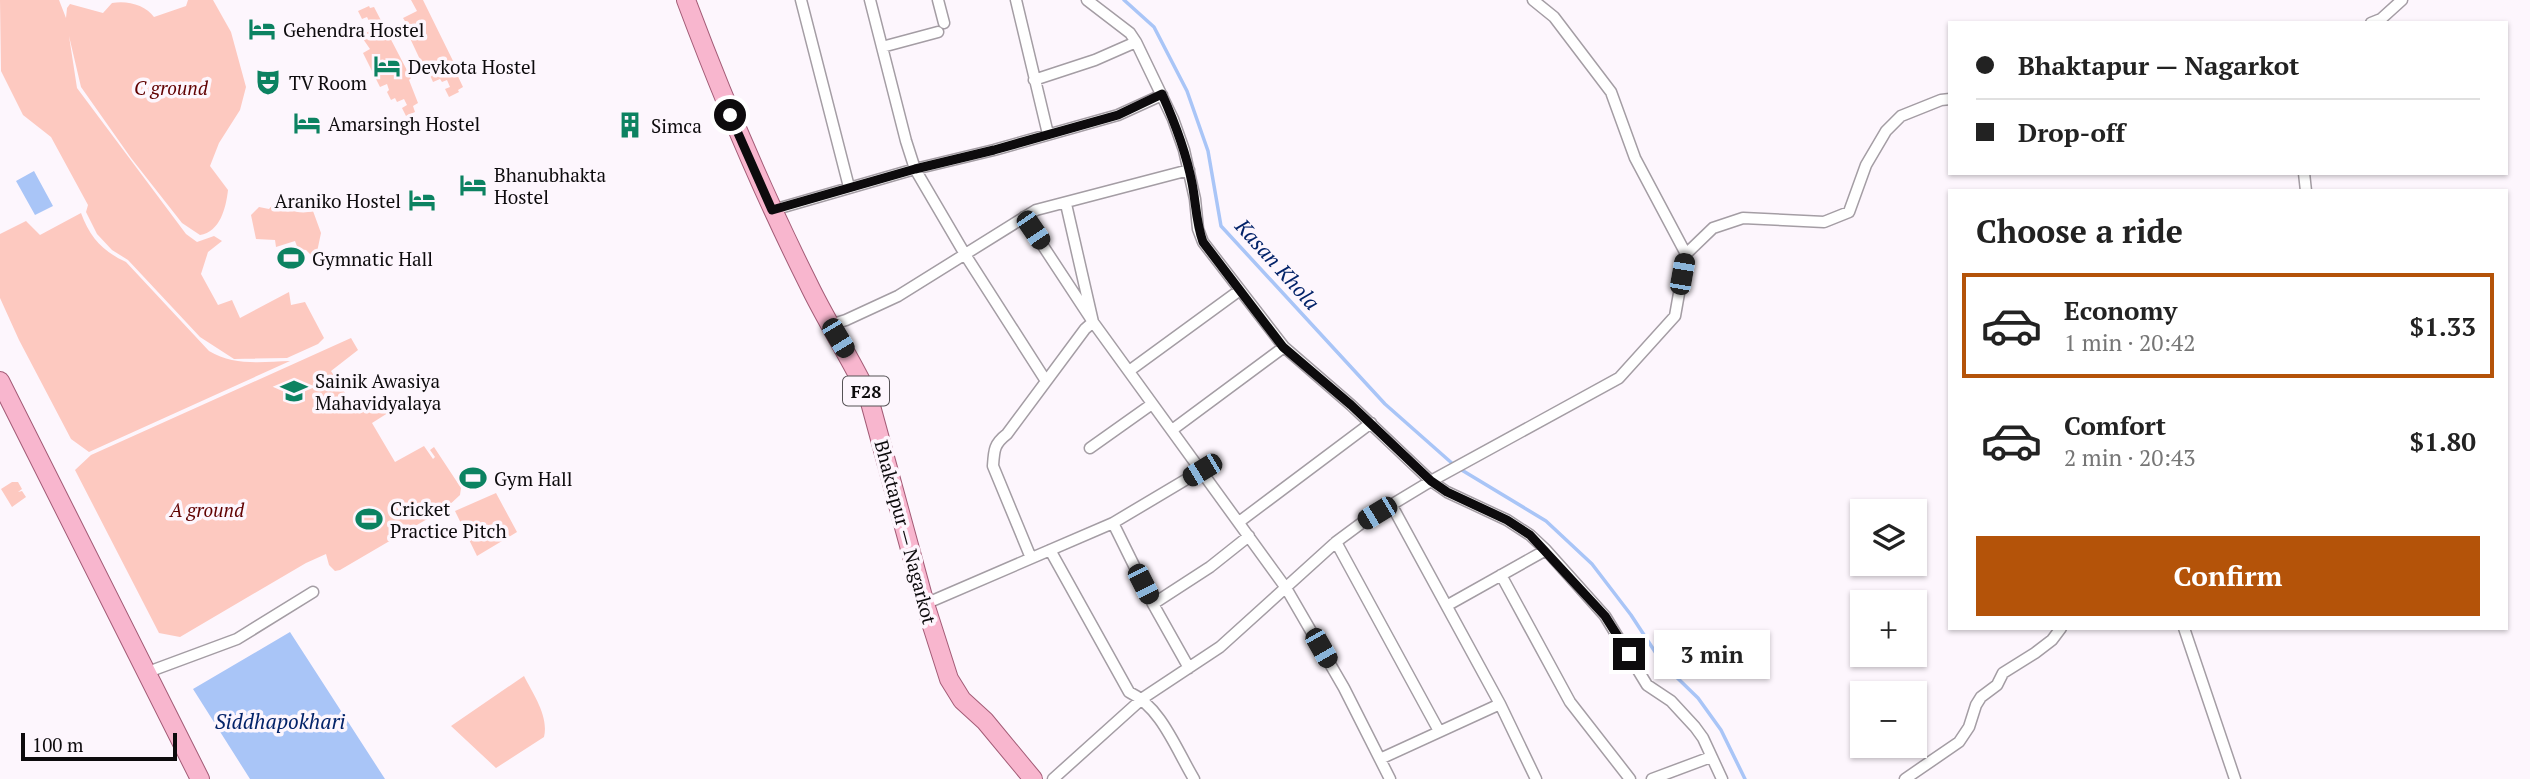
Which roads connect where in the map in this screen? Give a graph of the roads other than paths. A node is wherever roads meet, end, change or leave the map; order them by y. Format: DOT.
graph roads {
  1 [pos="686,0"];
  2 [pos="801,0"];
  3 [pos="870,0"];
  4 [pos="938,0"];
  5 [pos="1016,0"];
  6 [pos="1087,0"];
  7 [pos="1533,0"];
  8 [pos="2402,0"];
  9 [pos="2376,21"];
  10 [pos="1136,42"];
  11 [pos="882,47"];
  12 [pos="1034,80"];
  13 [pos="1162,94"];
  14 [pos="1948,99"];
  15 [pos="1048,134"];
  16 [pos="915,169"];
  17 [pos="1189,170"];
  18 [pos="849,187"];
  19 [pos="1066,204"];
  20 [pos="772,210"];
  21 [pos="1024,217"];
  22 [pos="1686,254"];
  23 [pos="966,256"];
  24 [pos="1240,290"];
  25 [pos="1093,322"];
  26 [pos="830,325"];
  27 [pos="1283,347"];
  28 [pos="1129,371"];
  29 [pos="0,381"];
  30 [pos="1046,381"];
  31 [pos="1152,404"];
  32 [pos="1371,423"];
  33 [pos="1172,430"];
  34 [pos="1090,448"];
  35 [pos="1202,470"];
  36 [pos="1431,481"];
  37 [pos="1391,504"];
  38 [pos="1239,522"];
  39 [pos="1113,523"];
  40 [pos="1249,536"];
  41 [pos="1336,542"];
  42 [pos="1049,550"];
  43 [pos="1546,550"];
  44 [pos="1031,558"];
  45 [pos="1501,575"];
  46 [pos="1286,588"];
  47 [pos="313,592"];
  48 [pos="925,604"];
  49 [pos="1153,604"];
  50 [pos="1448,605"];
  51 [pos="2060,630"];
  52 [pos="2185,630"];
  53 [pos="1189,668"];
  54 [pos="148,672"];
  55 [pos="1143,698"];
  56 [pos="1500,704"];
  57 [pos="1439,731"];
  58 [pos="1711,757"];
  59 [pos="1380,759"];
  60 [pos="200,779"];
  61 [pos="1033,779"];
  62 [pos="1053,779"];
  63 [pos="1194,779"];
  64 [pos="1390,779"];
  65 [pos="1536,779"];
  66 [pos="1630,779"];
  67 [pos="1652,779"];
  68 [pos="1722,779"];
  69 [pos="1905,779"];
  70 [pos="2235,779"];
  1 -- 20 [label="main road, Bhaktapur — Nagarkot / F28"];
  2 -- 18 [label="street"];
  3 -- 11 [label="street"];
  4 -- 11 [label="street"];
  5 -- 12 [label="street"];
  6 -- 10 [label="street"];
  7 -- 22 [label="street"];
  8 -- 9 [label="street"];
  10 -- 12 [label="street"];
  10 -- 13 [label="street"];
  11 -- 16 [label="street"];
  12 -- 15 [label="street"];
  13 -- 15 [label="street"];
  13 -- 17 [label="street"];
  14 -- 22 [label="street"];
  15 -- 16 [label="street"];
  16 -- 18 [label="street"];
  16 -- 23 [label="street"];
  17 -- 19 [label="street"];
  17 -- 24 [label="street"];
  18 -- 20 [label="street"];
  19 -- 21 [label="street"];
  19 -- 25 [label="street"];
  20 -- 26 [label="main road, Bhaktapur — Nagarkot / F28"];
  21 -- 23 [label="street"];
  21 -- 25 [label="street"];
  22 -- 36 [label="street"];
  23 -- 26 [label="street"];
  23 -- 30 [label="street"];
  24 -- 27 [label="street"];
  24 -- 28 [label="street"];
  25 -- 28 [label="street"];
  25 -- 30 [label="street"];
  26 -- 48 [label="main road, Bhaktapur — Nagarkot / F28"];
  27 -- 32 [label="street"];
  27 -- 33 [label="street"];
  28 -- 31 [label="street"];
  29 -- 54 [label="main road"];
  30 -- 44 [label="street"];
  31 -- 33 [label="street"];
  31 -- 34 [label="street"];
  32 -- 36 [label="street"];
  32 -- 38 [label="street"];
  33 -- 35 [label="street"];
  35 -- 38 [label="street"];
  35 -- 39 [label="street"];
  36 -- 37 [label="street"];
  36 -- 43 [label="street"];
  37 -- 41 [label="street"];
  37 -- 50 [label="street"];
  38 -- 40 [label="street"];
  39 -- 42 [label="street"];
  39 -- 49 [label="street"];
  40 -- 46 [label="street"];
  40 -- 49 [label="street"];
  41 -- 46 [label="street"];
  41 -- 57 [label="street"];
  42 -- 44 [label="street"];
  42 -- 55 [label="street"];
  43 -- 45 [label="street"];
  43 -- 58 [label="street"];
  44 -- 48 [label="street"];
  45 -- 50 [label="street"];
  45 -- 66 [label="street"];
  46 -- 53 [label="street"];
  46 -- 59 [label="street"];
  47 -- 54 [label="street"];
  48 -- 61 [label="main road, Bhaktapur — Nagarkot / F28"];
  49 -- 53 [label="street"];
  50 -- 56 [label="street"];
  51 -- 69 [label="street"];
  52 -- 70 [label="street"];
  53 -- 55 [label="street"];
  54 -- 60 [label="main road"];
  55 -- 62 [label="street"];
  55 -- 63 [label="street"];
  56 -- 57 [label="street"];
  56 -- 65 [label="street"];
  57 -- 59 [label="street"];
  58 -- 67 [label="street"];
  58 -- 68 [label="street"];
  59 -- 64 [label="street"];
}
